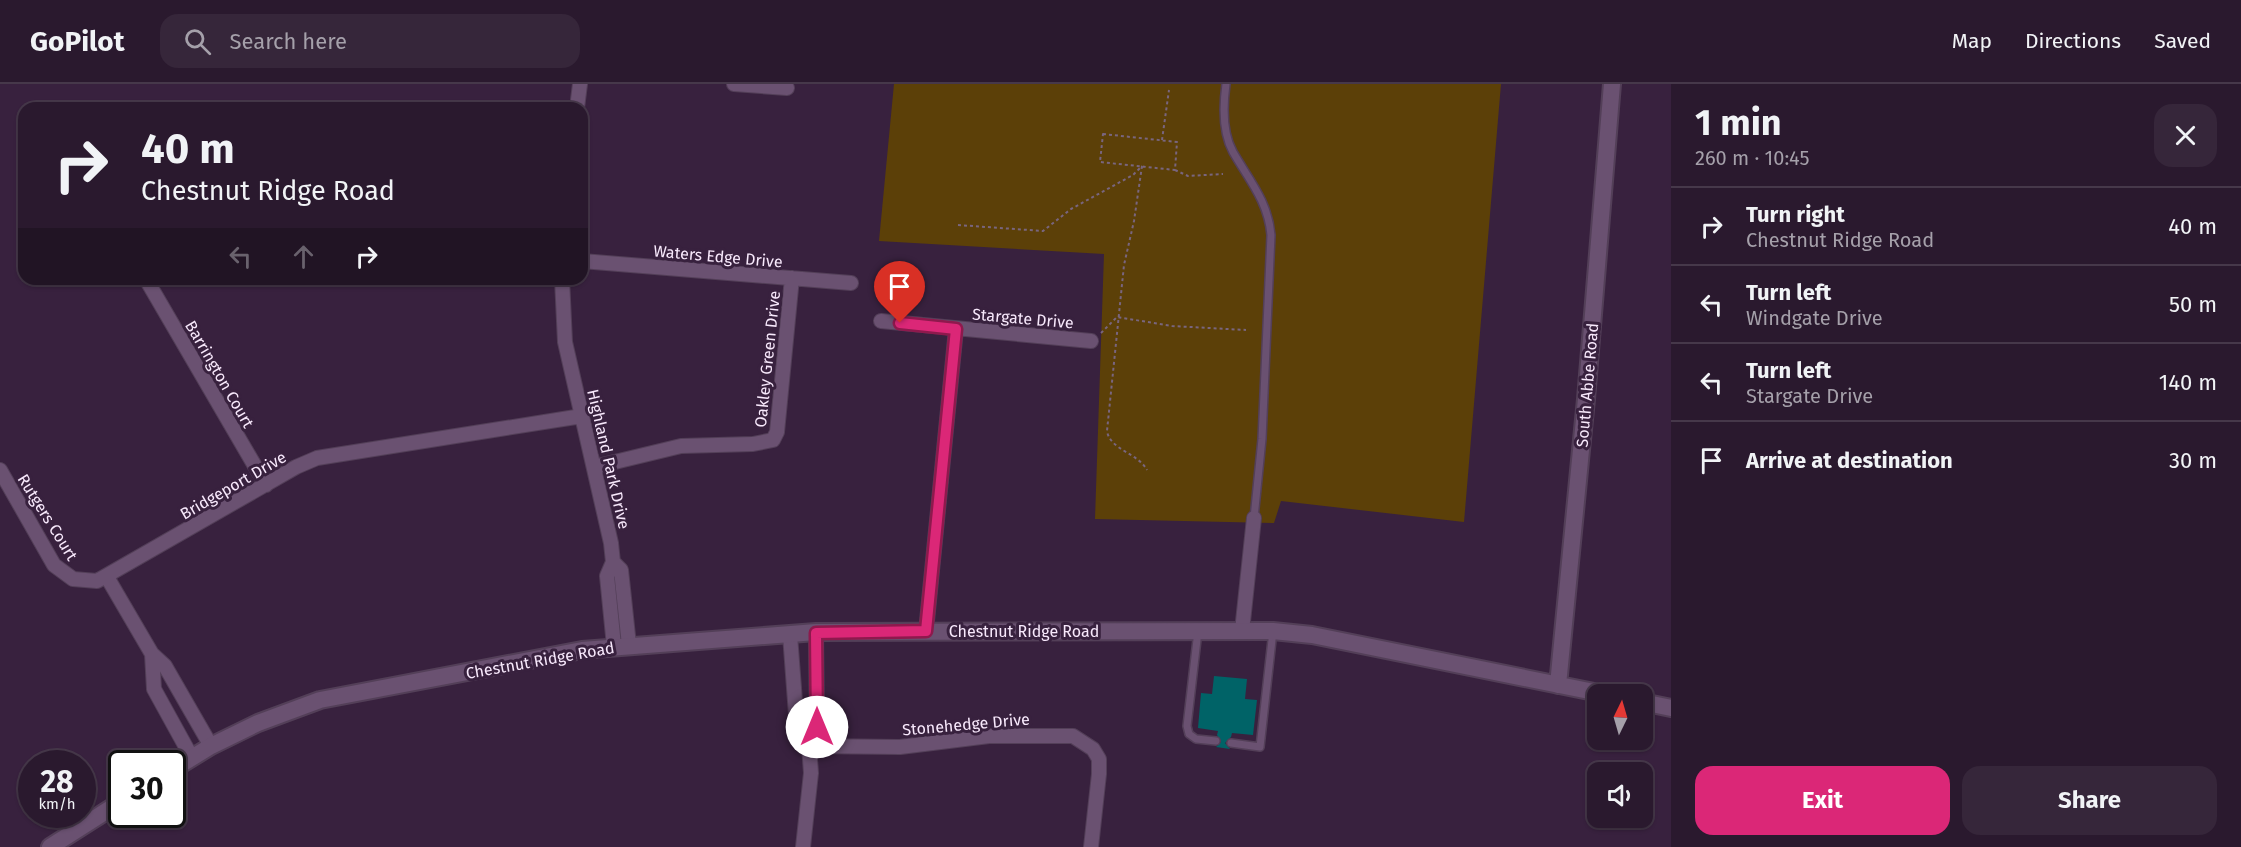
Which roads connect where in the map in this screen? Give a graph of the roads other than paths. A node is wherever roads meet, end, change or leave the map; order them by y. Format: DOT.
graph roads {
  1 [pos="580,84"];
  2 [pos="734,84"];
  3 [pos="1226,84"];
  4 [pos="1612,84"];
  5 [pos="787,88"];
  6 [pos="578,102"];
  7 [pos="588,261"];
  8 [pos="792,278"];
  9 [pos="851,283"];
  10 [pos="149,285"];
  11 [pos="562,285"];
  12 [pos="881,321"];
  13 [pos="956,329"];
  14 [pos="1093,340"];
  15 [pos="582,416"];
  16 [pos="594,467"];
  17 [pos="0,470"];
  18 [pos="266,485"];
  19 [pos="1254,518"];
  20 [pos="107,577"];
  21 [pos="926,631"];
  22 [pos="1198,631"];
  23 [pos="1242,631"];
  24 [pos="1273,631"];
  25 [pos="816,633"];
  26 [pos="790,634"];
  27 [pos="622,646"];
  28 [pos="152,654"];
  29 [pos="1558,685"];
  30 [pos="1587,691"];
  31 [pos="1653,704"];
  32 [pos="1671,708"];
  33 [pos="1216,741"];
  34 [pos="1231,743"];
  35 [pos="211,746"];
  36 [pos="809,746"];
  37 [pos="192,758"];
  38 [pos="186,762"];
  39 [pos="108,810"];
  40 [pos="50,847"];
  41 [pos="803,847"];
  42 [pos="1091,847"];
  1 -- 6 [label="street"];
  2 -- 5 [label="street"];
  3 -- 19 [label="lane"];
  4 -- 29 [label="street, South Abbe Road"];
  7 -- 8 [label="street, Waters Edge Drive"];
  8 -- 9 [label="street, Waters Edge Drive"];
  8 -- 16 [label="street, Oakley Green Drive"];
  10 -- 18 [label="street, Barrington Court"];
  11 -- 15 [label="street, Highland Park Drive"];
  12 -- 13 [label="street, Stargate Drive"];
  13 -- 14 [label="street, Stargate Drive"];
  13 -- 21 [label="street"];
  15 -- 16 [label="street, Highland Park Drive"];
  15 -- 18 [label="street, Bridgeport Drive"];
  16 -- 27 [label="street, Highland Park Drive"];
  17 -- 20 [label="street, Rutgers Court"];
  18 -- 20 [label="street, Bridgeport Drive"];
  19 -- 23 [label="street"];
  20 -- 28 [label="street"];
  21 -- 22 [label="street, Chestnut Ridge Road"];
  21 -- 25 [label="street, Chestnut Ridge Road"];
  22 -- 23 [label="street, Chestnut Ridge Road"];
  22 -- 33 [label="lane"];
  23 -- 24 [label="street, Chestnut Ridge Road"];
  24 -- 29 [label="street, Chestnut Ridge Road"];
  24 -- 34 [label="lane"];
  25 -- 26 [label="street, Chestnut Ridge Road"];
  25 -- 36 [label="street"];
  26 -- 27 [label="street, Chestnut Ridge Road"];
  26 -- 36 [label="street"];
  27 -- 35 [label="street, Chestnut Ridge Road"];
  28 -- 35 [label="street"];
  28 -- 37 [label="street"];
  29 -- 30 [label="street, Chestnut Ridge Road"];
  31 -- 32 [label="street"];
  35 -- 37 [label="street, Chestnut Ridge Road"];
  36 -- 41 [label="street"];
  36 -- 42 [label="street, Stonehedge Drive"];
  37 -- 38 [label="street, Chestnut Ridge Road"];
  39 -- 40 [label="street"];
}
